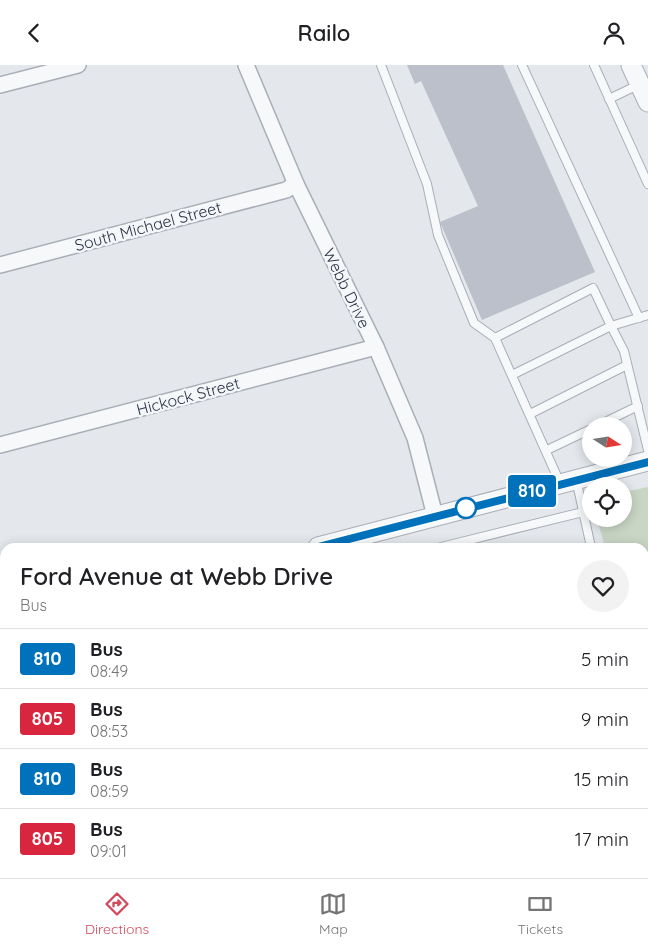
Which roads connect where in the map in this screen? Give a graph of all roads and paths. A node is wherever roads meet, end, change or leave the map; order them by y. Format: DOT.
graph roads {
  1 [pos="78,65"];
  2 [pos="246,65"];
  3 [pos="381,65"];
  4 [pos="522,65"];
  5 [pos="594,65"];
  6 [pos="631,65"];
  7 [pos="0,85"];
  8 [pos="640,85"];
  9 [pos="609,99"];
  10 [pos="648,102"];
  11 [pos="296,184"];
  12 [pos="648,185"];
  13 [pos="0,265"];
  14 [pos="648,315"];
  15 [pos="639,318"];
  16 [pos="611,326"];
  17 [pos="495,338"];
  18 [pos="376,347"];
  19 [pos="627,365"];
  20 [pos="512,375"];
  21 [pos="638,407"];
  22 [pos="530,414"];
  23 [pos="645,416"];
  24 [pos="616,417"];
  25 [pos="582,433"];
  26 [pos="0,445"];
  27 [pos="547,450"];
  28 [pos="648,450"];
  29 [pos="648,461"];
  30 [pos="568,481"];
  31 [pos="582,512"];
  32 [pos="435,516"];
  33 [pos="585,527"];
  34 [pos="333,543"];
  35 [pos="458,543"];
  36 [pos="589,543"];
  1 -- 7 [label="street"];
  2 -- 11 [label="street, Webb Drive"];
  3 -- 17 [label="lane"];
  4 -- 15 [label="lane"];
  5 -- 9 [label="lane"];
  6 -- 8 [label="street"];
  8 -- 9 [label="lane"];
  8 -- 10 [label="street"];
  9 -- 12 [label="lane"];
  11 -- 13 [label="street, South Michael Street"];
  11 -- 18 [label="street, Webb Drive"];
  14 -- 15 [label="lane"];
  15 -- 16 [label="lane"];
  16 -- 17 [label="lane"];
  16 -- 19 [label="lane"];
  16 -- 20 [label="lane"];
  17 -- 20 [label="lane"];
  18 -- 26 [label="street, Hickock Street"];
  18 -- 32 [label="street, Webb Drive"];
  19 -- 21 [label="lane"];
  19 -- 22 [label="lane"];
  20 -- 22 [label="lane"];
  21 -- 23 [label="lane"];
  21 -- 24 [label="lane"];
  22 -- 27 [label="lane"];
  23 -- 28 [label="lane"];
  25 -- 27 [label="lane"];
  27 -- 30 [label="lane"];
  29 -- 30 [label="street"];
  30 -- 31 [label="lane"];
  30 -- 32 [label="street"];
  31 -- 35 [label="lane"];
  32 -- 34 [label="street"];
  33 -- 36 [label="lane"];
}
